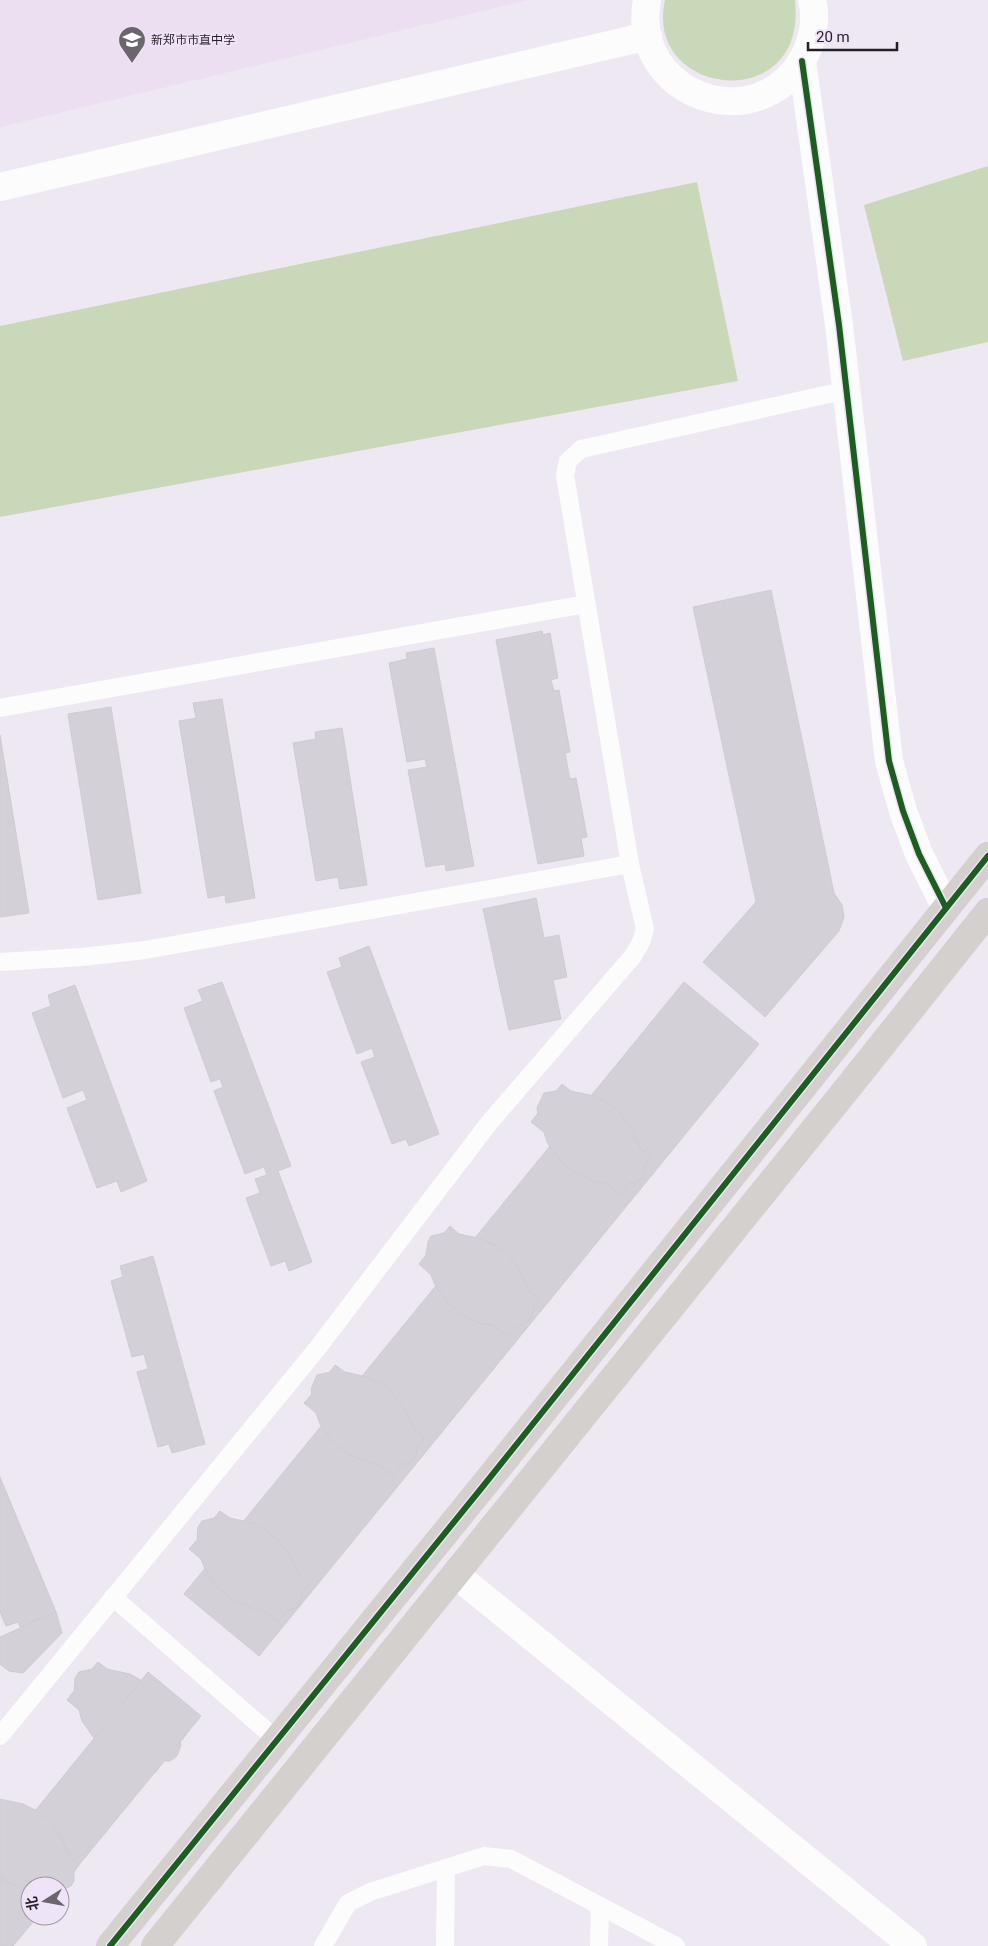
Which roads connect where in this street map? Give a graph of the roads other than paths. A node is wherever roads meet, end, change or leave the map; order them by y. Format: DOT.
graph roads {
  1 [pos="647,0"];
  2 [pos="812,0"];
  3 [pos="648,36"];
  4 [pos="802,61"];
  5 [pos="0,187"];
  6 [pos="847,390"];
  7 [pos="586,604"];
  8 [pos="0,708"];
  9 [pos="988,856"];
  10 [pos="630,864"];
  11 [pos="946,908"];
  12 [pos="988,912"];
  13 [pos="0,962"];
  14 [pos="456,1575"];
  15 [pos="113,1597"];
  16 [pos="0,1736"];
  17 [pos="277,1740"];
  18 [pos="446,1868"];
  19 [pos="600,1906"];
  20 [pos="110,1946"];
  21 [pos="156,1946"];
  22 [pos="323,1946"];
  23 [pos="445,1946"];
  24 [pos="599,1946"];
  25 [pos="676,1946"];
  26 [pos="913,1946"];
  1 -- 3 [label="street"];
  2 -- 4 [label="street"];
  3 -- 4 [label="street"];
  3 -- 5 [label="street"];
  4 -- 6 [label="street"];
  6 -- 7 [label="lane"];
  6 -- 11 [label="street"];
  7 -- 8 [label="lane"];
  7 -- 10 [label="lane"];
  9 -- 11 [label="street"];
  10 -- 13 [label="lane"];
  10 -- 15 [label="lane"];
  11 -- 17 [label="street"];
  12 -- 14 [label="street"];
  14 -- 21 [label="street"];
  14 -- 26 [label="street"];
  15 -- 16 [label="lane"];
  15 -- 17 [label="lane"];
  17 -- 20 [label="street"];
  18 -- 19 [label="lane"];
  18 -- 22 [label="lane"];
  18 -- 23 [label="lane"];
  19 -- 24 [label="lane"];
  19 -- 25 [label="lane"];
}
